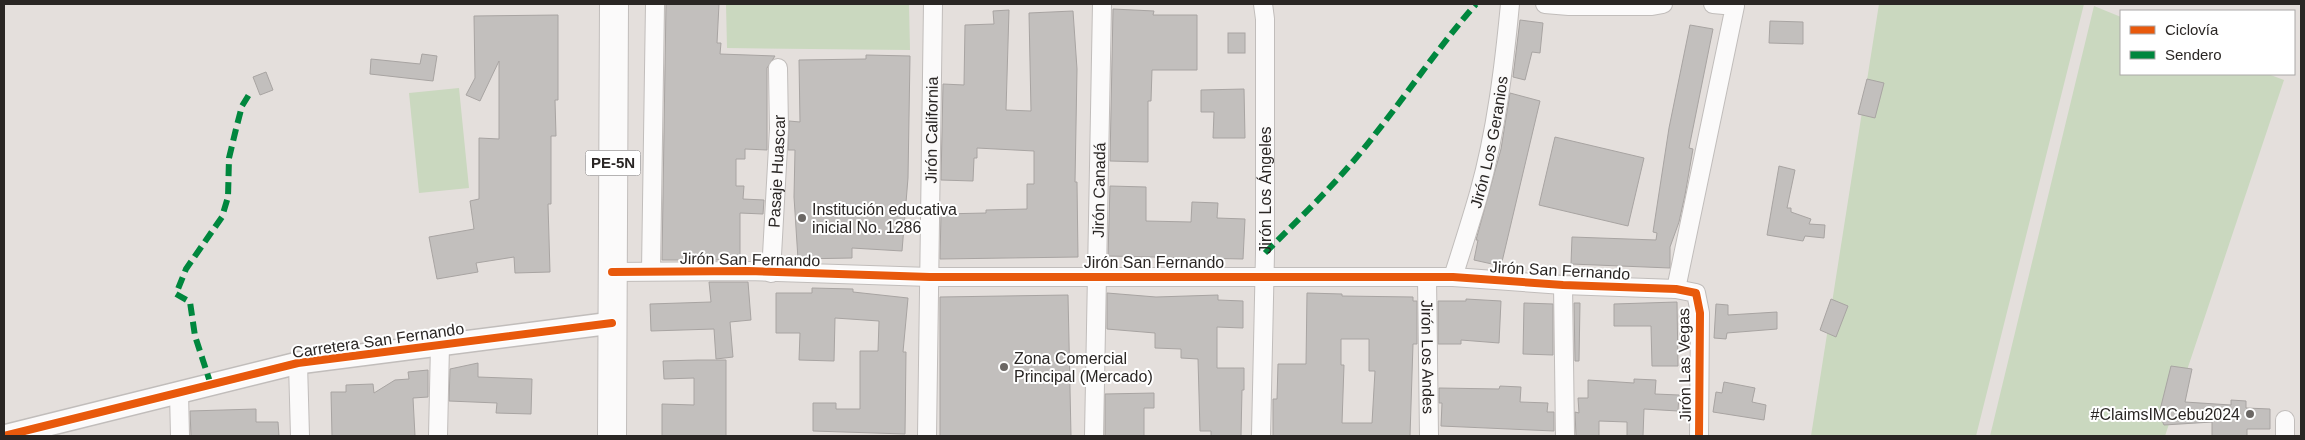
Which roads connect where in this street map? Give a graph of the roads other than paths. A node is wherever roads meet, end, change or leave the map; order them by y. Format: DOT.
graph roads {
  1 [pos="614,4"];
  2 [pos="655,4"];
  3 [pos="933,4"];
  4 [pos="1102,4"];
  5 [pos="1263,4"];
  6 [pos="1510,4"];
  7 [pos="1546,4"];
  8 [pos="1664,4"];
  9 [pos="1713,4"];
  10 [pos="778,68"];
  11 [pos="651,271"];
  12 [pos="612,272"];
  13 [pos="771,273"];
  14 [pos="1096,276"];
  15 [pos="1264,276"];
  16 [pos="930,277"];
  17 [pos="1453,277"];
  18 [pos="1427,278"];
  19 [pos="1563,285"];
  20 [pos="1676,289"];
  21 [pos="1696,293"];
  22 [pos="612,323"];
  23 [pos="440,345"];
  24 [pos="298,363"];
  25 [pos="179,393"];
  26 [pos="26,434"];
  27 [pos="4,436"];
  28 [pos="180,436"];
  29 [pos="300,436"];
  30 [pos="438,436"];
  31 [pos="612,436"];
  32 [pos="927,436"];
  33 [pos="1094,436"];
  34 [pos="1261,436"];
  35 [pos="1429,436"];
  36 [pos="1565,436"];
  37 [pos="1699,436"];
  1 -- 12 [label="highway, PE-5N"];
  2 -- 11 [label="street"];
  3 -- 16 [label="street, Jirón California"];
  4 -- 14 [label="street, Jirón Canadá"];
  5 -- 15 [label="street, Jirón Los Ángeles"];
  6 -- 17 [label="street, Jirón Los Geranios"];
  7 -- 8 [label="street"];
  9 -- 20 [label="street"];
  10 -- 13 [label="street, Pasaje Huascar"];
  11 -- 12 [label="street, Jirón San Fernando"];
  11 -- 13 [label="street, Jirón San Fernando"];
  12 -- 22 [label="highway, PE-5N"];
  13 -- 16 [label="street, Jirón San Fernando"];
  14 -- 15 [label="street, Jirón San Fernando"];
  14 -- 16 [label="street, Jirón San Fernando"];
  14 -- 33 [label="street, Jirón Canadá"];
  15 -- 18 [label="street, Jirón San Fernando"];
  15 -- 34 [label="street, Jirón Los Ángeles"];
  16 -- 32 [label="street, Jirón California"];
  17 -- 18 [label="street, Jirón San Fernando"];
  17 -- 19 [label="street, Jirón San Fernando"];
  18 -- 35 [label="street, Jirón Los Andes"];
  19 -- 20 [label="street, Jirón San Fernando"];
  19 -- 36 [label="street, Jirón San Fernando"];
  20 -- 21 [label="street, Jirón San Fernando"];
  21 -- 37 [label="street, Jirón Las Vegas"];
  22 -- 23 [label="street, Carretera San Fernando"];
  22 -- 31 [label="highway, PE-5N"];
  23 -- 24 [label="street, Carretera San Fernando"];
  23 -- 30 [label="street"];
  24 -- 25 [label="street, Carretera San Fernando"];
  24 -- 29 [label="street"];
  25 -- 26 [label="street, Carretera San Fernando"];
  25 -- 28 [label="street"];
  26 -- 27 [label="street, Carretera San Fernando"];
}
